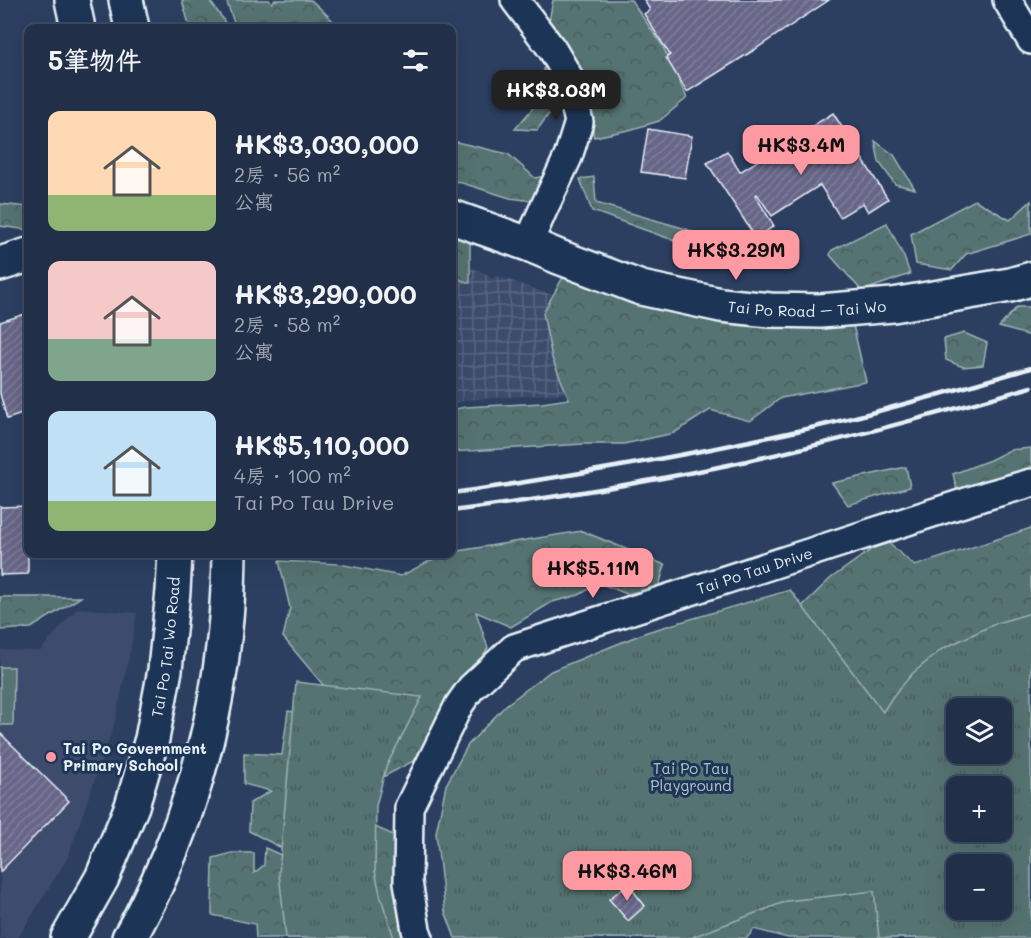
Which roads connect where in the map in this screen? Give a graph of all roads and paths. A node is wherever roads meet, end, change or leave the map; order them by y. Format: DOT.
graph roads {
  1 [pos="72,0"];
  2 [pos="126,0"];
  3 [pos="515,0"];
  4 [pos="1006,0"];
  5 [pos="77,24"];
  6 [pos="131,24"];
  7 [pos="1031,40"];
  8 [pos="456,218"];
  9 [pos="528,244"];
  10 [pos="24,256"];
  11 [pos="0,264"];
  12 [pos="1031,279"];
  13 [pos="1031,483"];
  14 [pos="175,558"];
  15 [pos="229,558"];
  16 [pos="68,938"];
  17 [pos="129,938"];
  18 [pos="418,938"];
  1 -- 5 [label="main road"];
  2 -- 6 [label="main road"];
  3 -- 9 [label="street"];
  4 -- 7 [label="street"];
  8 -- 9 [label="main road, Tai Po Road – Tai Wo"];
  9 -- 12 [label="main road, Tai Po Road – Tai Wo"];
  10 -- 11 [label="main road"];
  13 -- 18 [label="street, Tai Po Tau Drive"];
  14 -- 16 [label="main road, Tai Po Tai Wo Road"];
  15 -- 17 [label="main road"];
}
